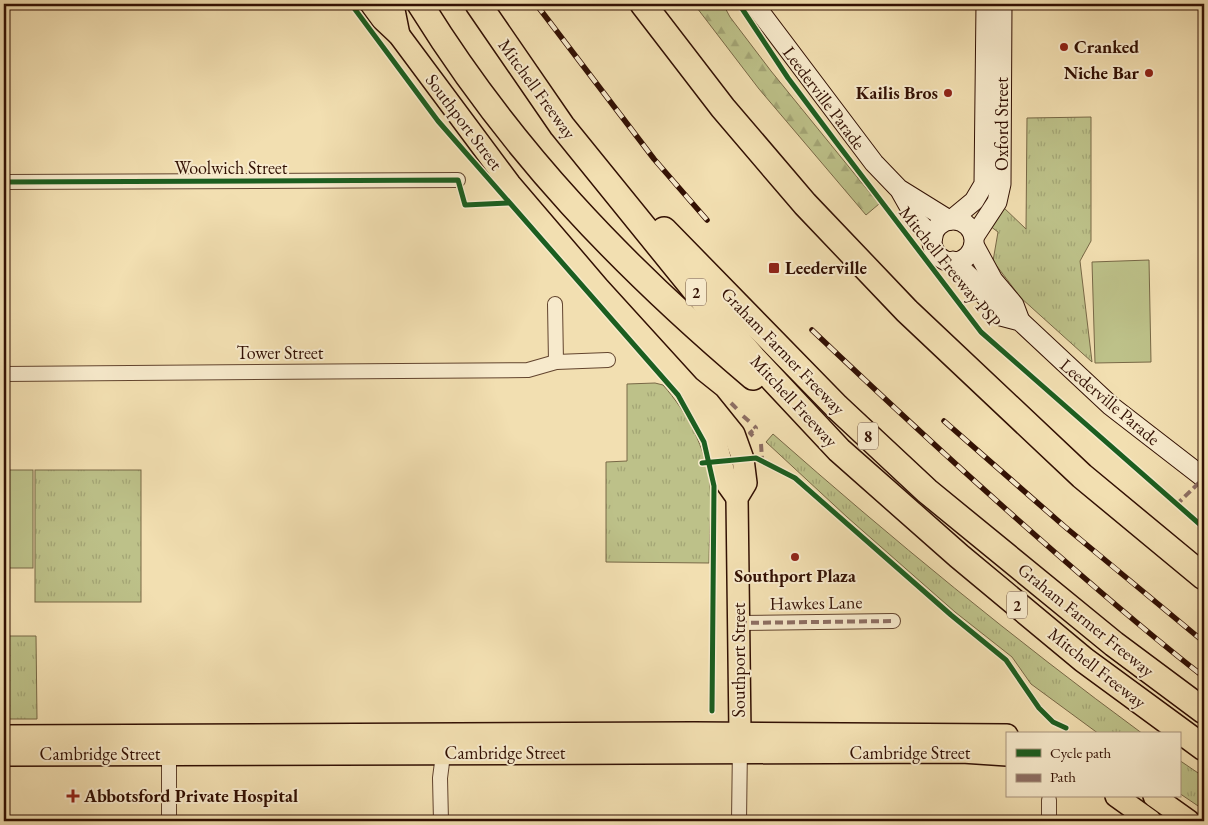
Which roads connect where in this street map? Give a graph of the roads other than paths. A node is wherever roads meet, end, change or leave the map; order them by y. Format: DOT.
graph roads {
  1 [pos="371,4"];
  2 [pos="390,4"];
  3 [pos="420,4"];
  4 [pos="478,4"];
  5 [pos="643,4"];
  6 [pos="754,4"];
  7 [pos="986,4"];
  8 [pos="1002,4"];
  9 [pos="399,35"];
  10 [pos="562,126"];
  11 [pos="458,180"];
  12 [pos="4,182"];
  13 [pos="899,189"];
  14 [pos="950,220"];
  15 [pos="933,237"];
  16 [pos="974,241"];
  17 [pos="953,261"];
  18 [pos="555,304"];
  19 [pos="1020,321"];
  20 [pos="608,360"];
  21 [pos="556,362"];
  22 [pos="4,374"];
  23 [pos="839,450"];
  24 [pos="1204,478"];
  25 [pos="1204,577"];
  26 [pos="893,621"];
  27 [pos="739,623"];
  28 [pos="1204,712"];
  29 [pos="1006,735"];
  30 [pos="4,736"];
  31 [pos="444,743"];
  32 [pos="169,744"];
  33 [pos="740,744"];
  34 [pos="1204,748"];
  35 [pos="4,755"];
  36 [pos="1006,755"];
  37 [pos="1119,798"];
  38 [pos="1157,798"];
  39 [pos="1049,800"];
  40 [pos="169,821"];
  41 [pos="441,821"];
  42 [pos="739,821"];
  43 [pos="1049,821"];
  44 [pos="1151,821"];
  45 [pos="1189,821"];
  1 -- 9 [label="main road, Southport Street"];
  2 -- 9 [label="main road, Southport Street"];
  3 -- 23 [label="highway"];
  4 -- 10 [label="highway, Mitchell Freeway / 2"];
  5 -- 25 [label="highway"];
  6 -- 13 [label="main road, Leederville Parade"];
  7 -- 14 [label="main road, Oxford Street"];
  8 -- 16 [label="main road, Oxford Street"];
  9 -- 27 [label="main road, Southport Street"];
  10 -- 23 [label="highway, Mitchell Freeway / 2"];
  10 -- 28 [label="highway, Graham Farmer Freeway / 8"];
  11 -- 12 [label="street, Woolwich Street"];
  13 -- 14 [label="main road, Leederville Parade"];
  13 -- 15 [label="main road, Leederville Parade"];
  14 -- 15 [label="main road"];
  14 -- 16 [label="main road"];
  15 -- 17 [label="main road"];
  16 -- 17 [label="main road"];
  16 -- 19 [label="main road, Leederville Parade"];
  17 -- 19 [label="main road, Leederville Parade"];
  18 -- 21 [label="street"];
  19 -- 24 [label="main road, Leederville Parade"];
  20 -- 21 [label="street, Tower Street"];
  21 -- 22 [label="street, Tower Street"];
  23 -- 34 [label="highway, Mitchell Freeway / 2"];
  26 -- 27 [label="street, Hawkes Lane"];
  27 -- 33 [label="main road, Southport Street"];
  29 -- 33 [label="main road, Cambridge Street"];
  30 -- 32 [label="main road, Cambridge Street"];
  31 -- 32 [label="main road, Cambridge Street"];
  31 -- 33 [label="main road, Cambridge Street"];
  31 -- 41 [label="street"];
  32 -- 35 [label="main road, Cambridge Street"];
  32 -- 40 [label="street"];
  33 -- 36 [label="main road, Cambridge Street"];
  33 -- 42 [label="street, Southport Street"];
  37 -- 44 [label="main road"];
  38 -- 45 [label="main road"];
  39 -- 43 [label="street"];
}
